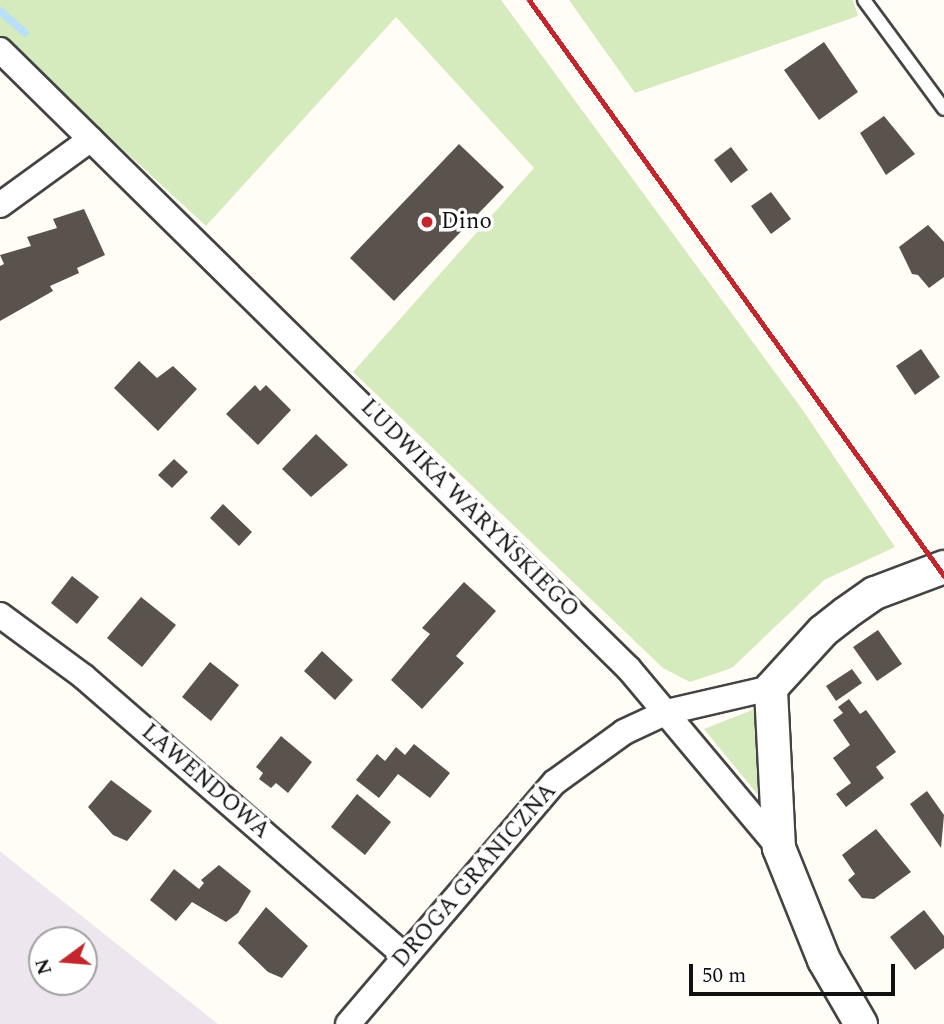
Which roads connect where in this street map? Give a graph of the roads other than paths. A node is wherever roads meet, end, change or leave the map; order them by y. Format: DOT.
graph roads {
  1 [pos="864,0"];
  2 [pos="0,50"];
  3 [pos="944,109"];
  4 [pos="91,139"];
  5 [pos="0,205"];
  6 [pos="944,567"];
  7 [pos="0,615"];
  8 [pos="771,688"];
  9 [pos="667,712"];
  10 [pos="779,848"];
  11 [pos="404,955"];
  12 [pos="348,1024"];
  13 [pos="862,1024"];
  1 -- 3 [label="lane"];
  2 -- 4 [label="street, LUDWIKA WARYŃSKIEGO"];
  4 -- 5 [label="street"];
  4 -- 9 [label="street, LUDWIKA WARYŃSKIEGO"];
  6 -- 8 [label="street"];
  7 -- 11 [label="street, LAWENDOWA"];
  8 -- 9 [label="street, DROGA GRANICZNA"];
  8 -- 10 [label="street"];
  9 -- 10 [label="street, LUDWIKA WARYŃSKIEGO"];
  9 -- 11 [label="street, DROGA GRANICZNA"];
  10 -- 13 [label="street, LUDWIKA WARYŃSKIEGO"];
  11 -- 12 [label="street, DROGA GRANICZNA"];
}
